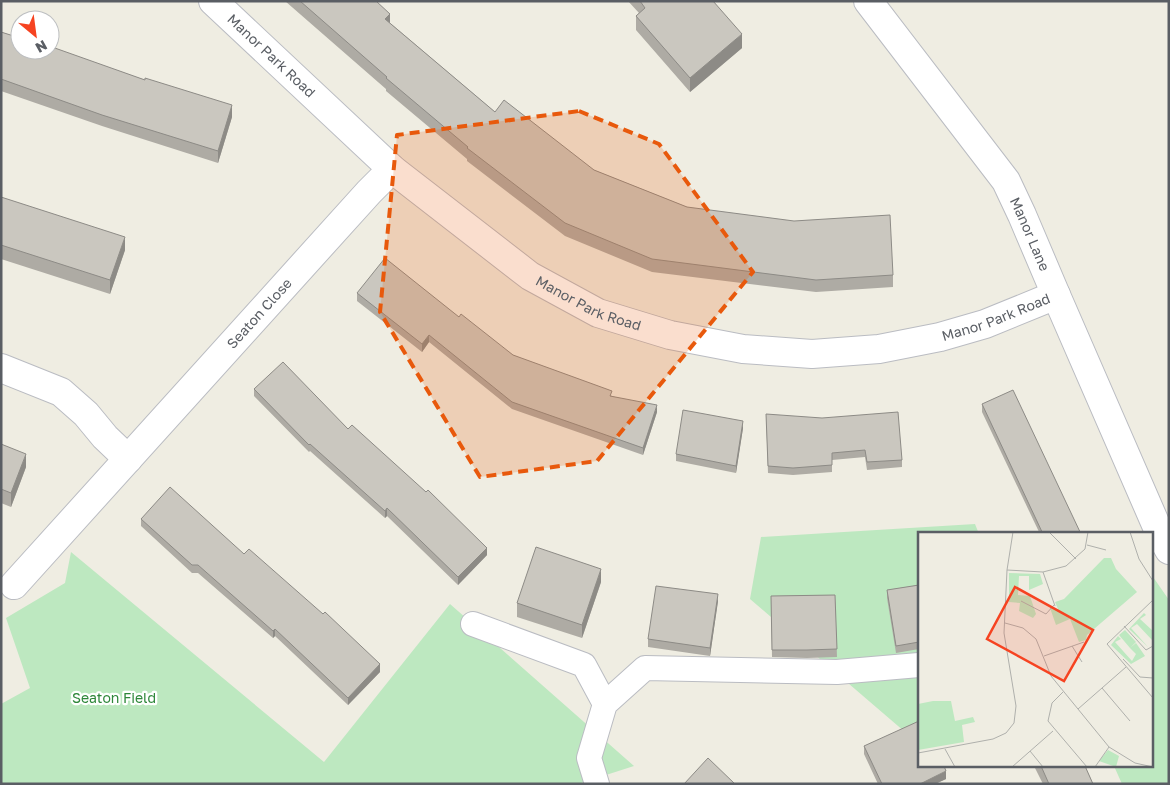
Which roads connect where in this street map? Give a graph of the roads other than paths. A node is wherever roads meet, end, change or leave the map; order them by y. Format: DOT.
graph roads {
  1 [pos="214,1"];
  2 [pos="868,1"];
  3 [pos="392,169"];
  4 [pos="1056,295"];
  5 [pos="1,368"];
  6 [pos="128,459"];
  7 [pos="1169,550"];
  8 [pos="14,585"];
  9 [pos="473,624"];
  10 [pos="918,665"];
  11 [pos="605,704"];
  12 [pos="597,784"];
  1 -- 3 [label="street, Manor Park Road"];
  2 -- 4 [label="street, Manor Lane"];
  3 -- 4 [label="street, Manor Park Road"];
  3 -- 6 [label="street, Seaton Close"];
  4 -- 7 [label="street, Manor Lane"];
  5 -- 6 [label="street"];
  6 -- 8 [label="street, Seaton Close"];
  9 -- 11 [label="lane"];
  10 -- 11 [label="lane"];
  11 -- 12 [label="lane"];
}
